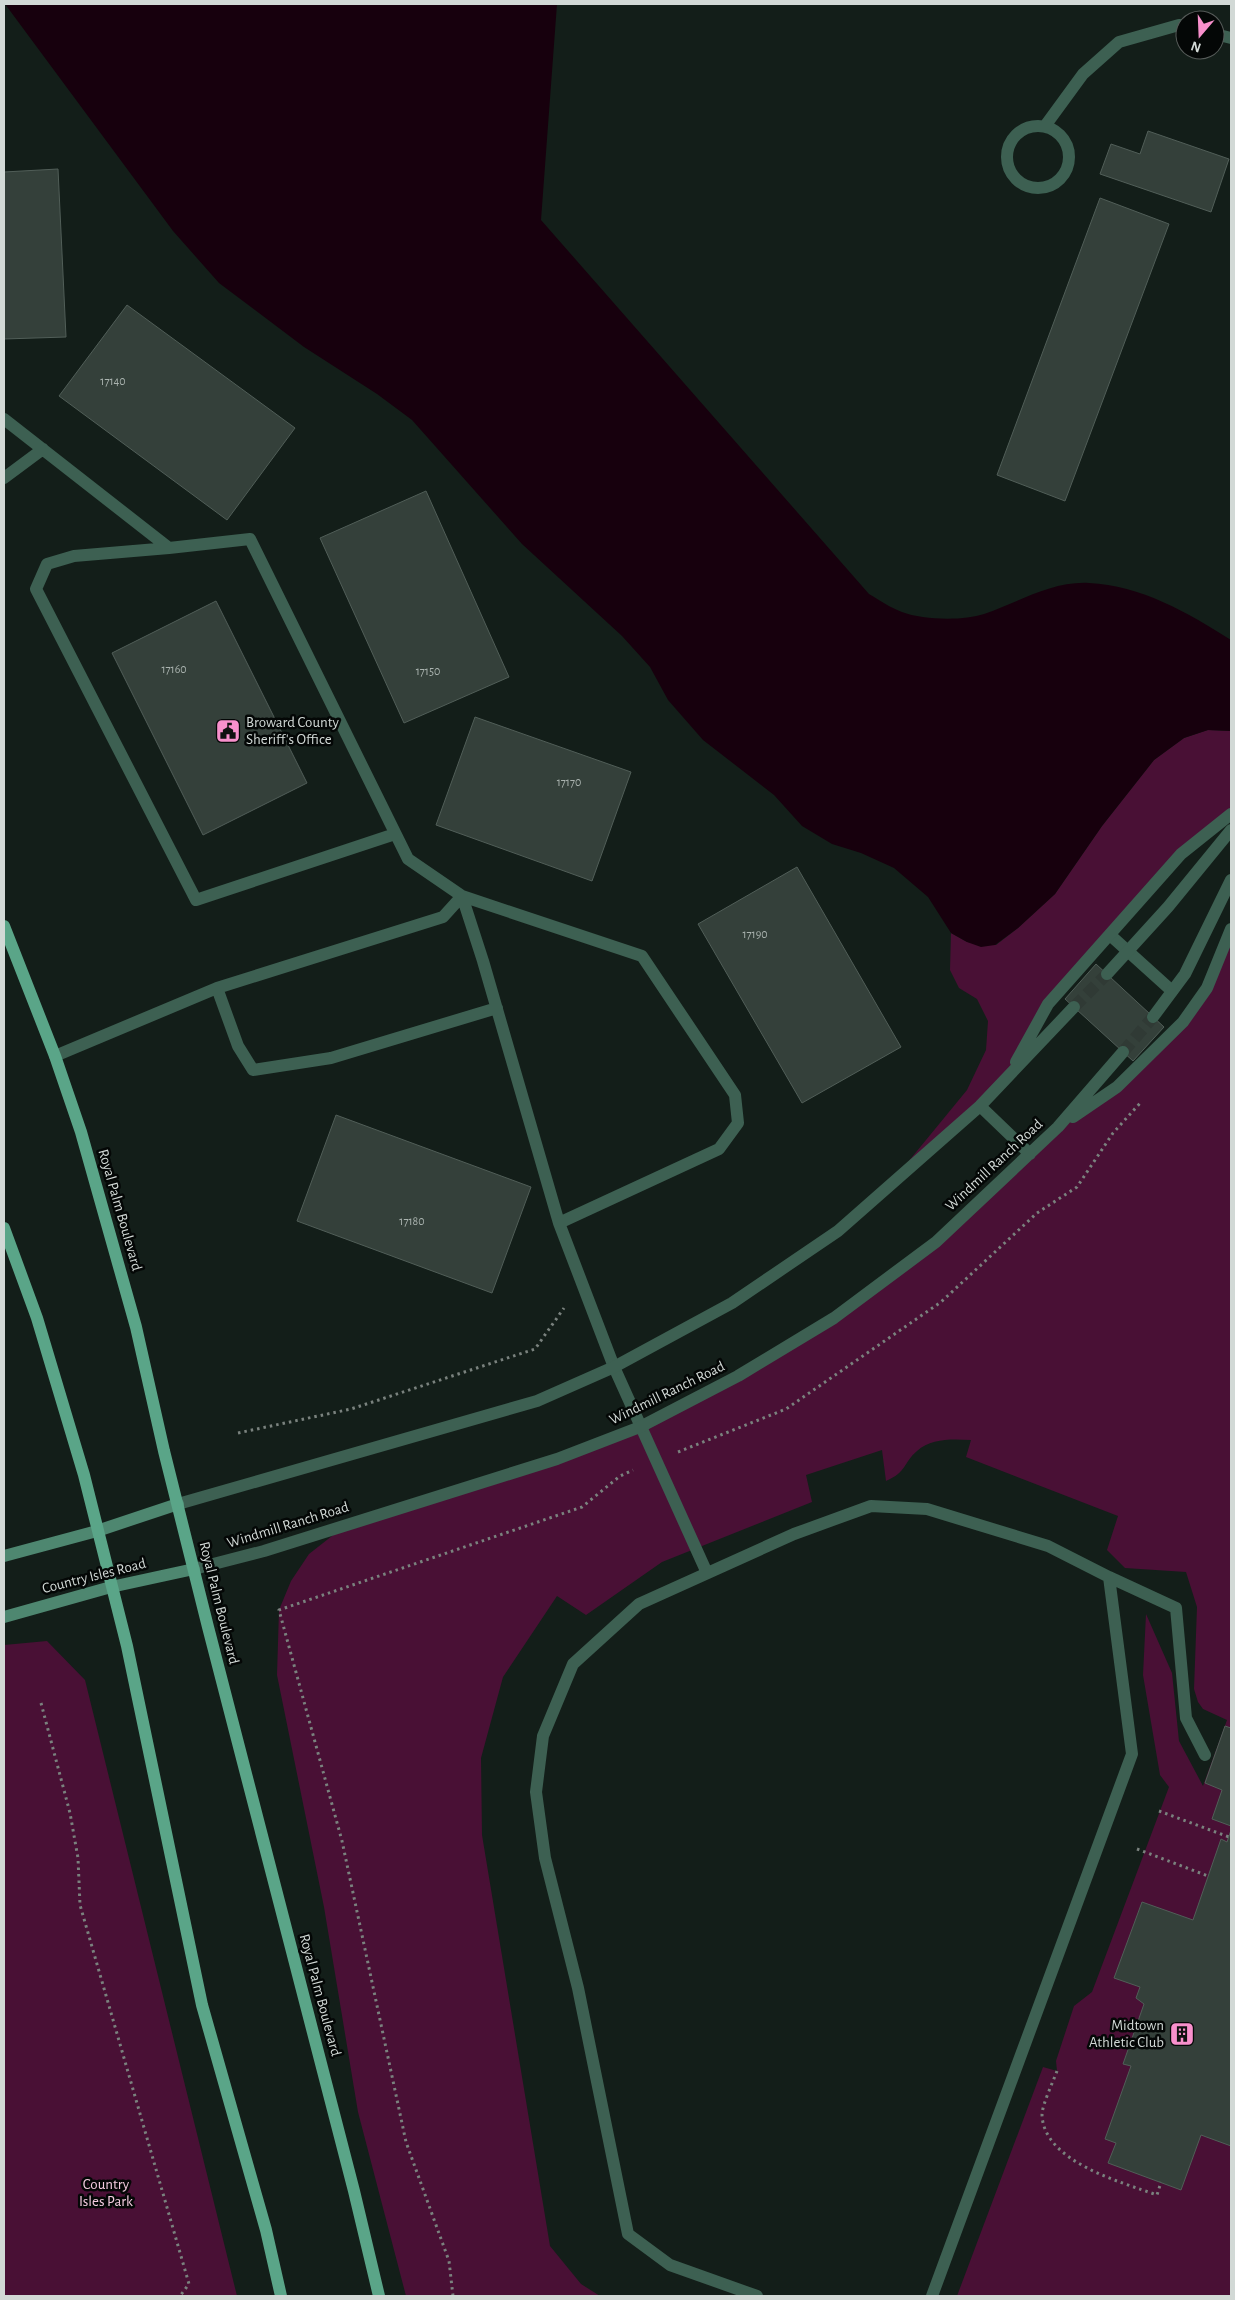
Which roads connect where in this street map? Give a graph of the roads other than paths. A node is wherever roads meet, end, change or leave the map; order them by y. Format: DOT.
graph roads {
  1 [pos="1175,26"];
  2 [pos="1045,126"];
  3 [pos="4,419"];
  4 [pos="43,450"];
  5 [pos="4,478"];
  6 [pos="169,548"];
  7 [pos="1231,814"];
  8 [pos="1231,830"];
  9 [pos="395,834"];
  10 [pos="1231,880"];
  11 [pos="462,896"];
  12 [pos="4,926"];
  13 [pos="1231,929"];
  14 [pos="1110,935"];
  15 [pos="1127,951"];
  16 [pos="1107,974"];
  17 [pos="217,988"];
  18 [pos="1172,991"];
  19 [pos="1074,1007"];
  20 [pos="497,1008"];
  21 [pos="1153,1017"];
  22 [pos="1123,1052"];
  23 [pos="55,1056"];
  24 [pos="1007,1078"];
  25 [pos="980,1106"];
  26 [pos="1058,1127"];
  27 [pos="1030,1154"];
  28 [pos="559,1223"];
  29 [pos="4,1228"];
  30 [pos="614,1367"];
  31 [pos="640,1427"];
  32 [pos="178,1504"];
  33 [pos="97,1531"];
  34 [pos="4,1556"];
  35 [pos="194,1569"];
  36 [pos="707,1572"];
  37 [pos="1108,1577"];
  38 [pos="111,1587"];
  39 [pos="4,1617"];
  40 [pos="1205,1755"];
  41 [pos="281,2296"];
  42 [pos="379,2296"];
  43 [pos="757,2296"];
  44 [pos="932,2296"];
  1 -- 2 [label="street"];
  2 -- 2 [label="street"];
  3 -- 4 [label="street"];
  4 -- 5 [label="street"];
  4 -- 6 [label="street"];
  6 -- 9 [label="street"];
  6 -- 9 [label="street"];
  7 -- 14 [label="street"];
  8 -- 15 [label="street"];
  9 -- 11 [label="street"];
  10 -- 18 [label="street"];
  11 -- 17 [label="street"];
  11 -- 20 [label="street"];
  11 -- 28 [label="street"];
  12 -- 23 [label="main road, Royal Palm Boulevard"];
  13 -- 26 [label="street, Windmill Ranch Road"];
  14 -- 15 [label="street"];
  14 -- 24 [label="street"];
  15 -- 16 [label="street"];
  15 -- 18 [label="street"];
  17 -- 20 [label="street"];
  17 -- 23 [label="street"];
  18 -- 21 [label="street"];
  19 -- 24 [label="street"];
  20 -- 28 [label="street"];
  22 -- 26 [label="street, Windmill Ranch Road"];
  23 -- 32 [label="main road, Royal Palm Boulevard"];
  24 -- 25 [label="street"];
  25 -- 27 [label="street"];
  25 -- 30 [label="street"];
  26 -- 27 [label="street, Windmill Ranch Road"];
  27 -- 31 [label="street, Windmill Ranch Road"];
  28 -- 30 [label="street"];
  29 -- 33 [label="main road"];
  30 -- 31 [label="street"];
  30 -- 32 [label="street"];
  31 -- 35 [label="street, Windmill Ranch Road"];
  31 -- 36 [label="street"];
  32 -- 33 [label="street"];
  32 -- 35 [label="main road, Royal Palm Boulevard"];
  33 -- 34 [label="street"];
  33 -- 38 [label="main road"];
  35 -- 38 [label="street, Country Isles Road"];
  35 -- 42 [label="main road, Royal Palm Boulevard"];
  36 -- 37 [label="street"];
  36 -- 43 [label="street"];
  37 -- 40 [label="street"];
  37 -- 44 [label="street"];
  38 -- 39 [label="street, Country Isles Road"];
  38 -- 41 [label="main road"];
}
